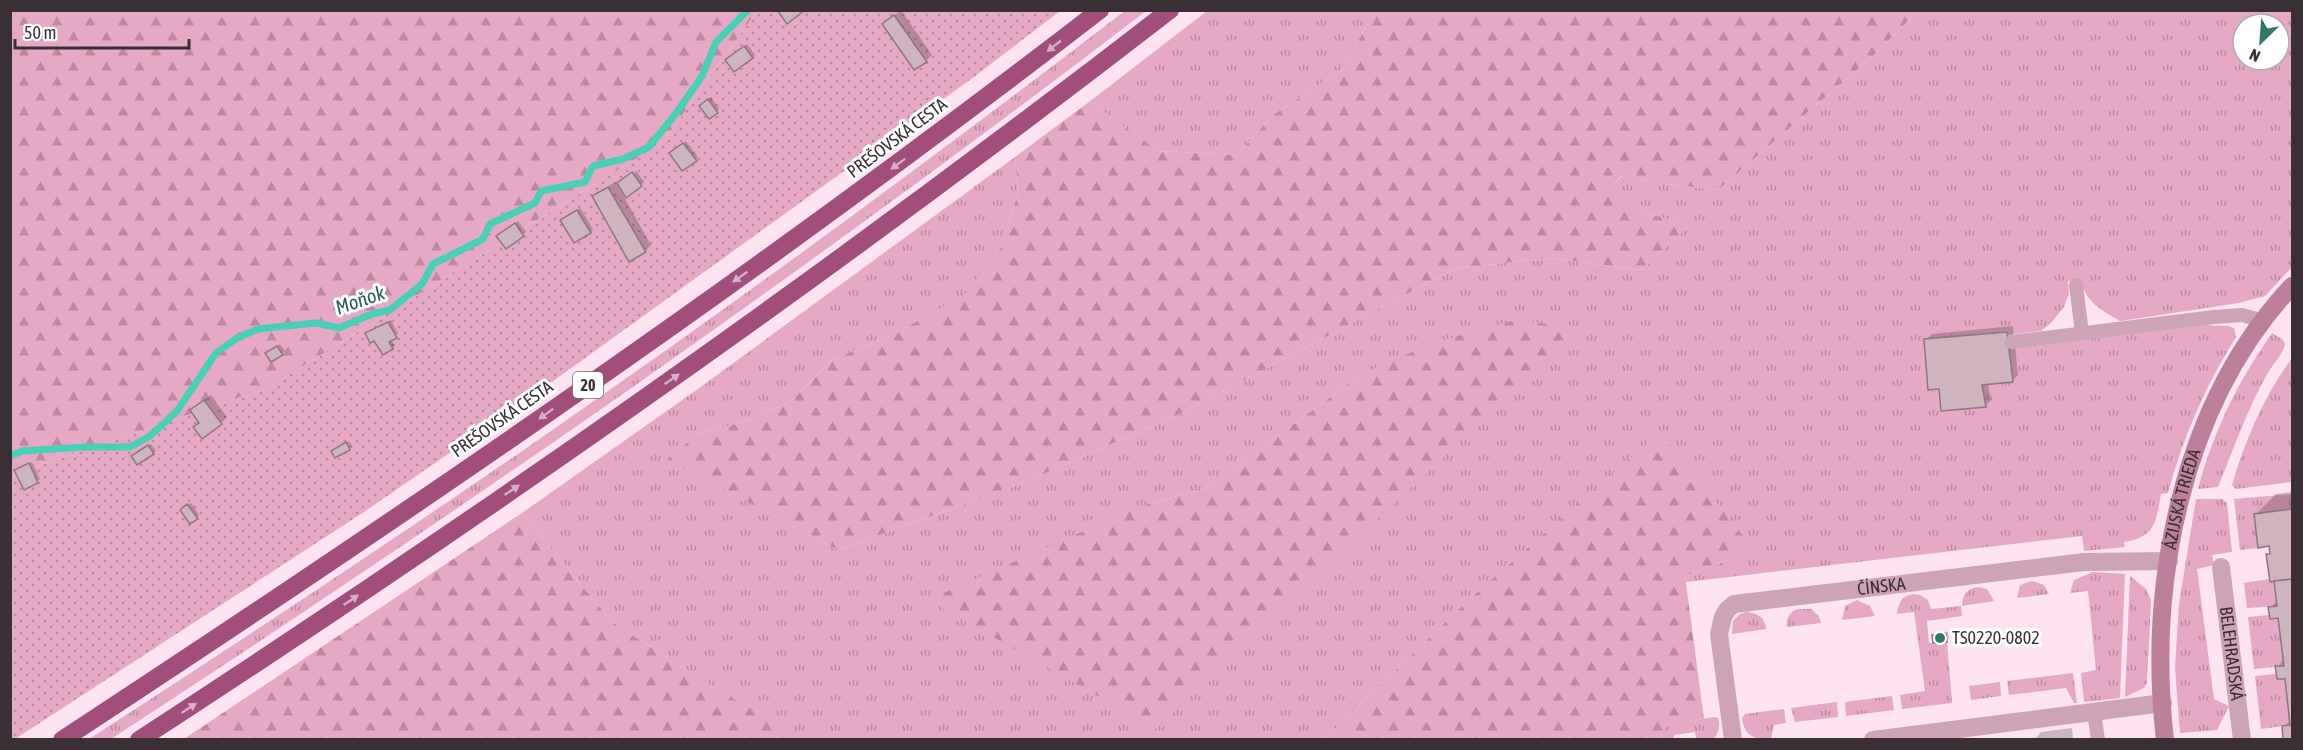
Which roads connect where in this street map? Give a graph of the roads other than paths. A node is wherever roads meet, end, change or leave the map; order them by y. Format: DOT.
graph roads {
  1 [pos="1100,10"];
  2 [pos="1170,10"];
  3 [pos="2076,285"];
  4 [pos="2292,286"];
  5 [pos="2264,321"];
  6 [pos="2082,333"];
  7 [pos="2012,342"];
  8 [pos="2169,561"];
  9 [pos="2221,567"];
  10 [pos="2163,703"];
  11 [pos="2094,712"];
  12 [pos="62,740"];
  13 [pos="140,740"];
  14 [pos="1733,740"];
  15 [pos="1873,740"];
  16 [pos="2098,740"];
  17 [pos="2165,740"];
  18 [pos="2242,740"];
  1 -- 12 [label="highway, PREŠOVSKÁ CESTA / 20, one-way"];
  13 -- 2 [label="highway, 20, one-way"];
  3 -- 6 [label="lane"];
  4 -- 5 [label="street, ÁZIJSKÁ TRIEDA"];
  5 -- 6 [label="lane"];
  5 -- 8 [label="street, ÁZIJSKÁ TRIEDA"];
  6 -- 7 [label="lane"];
  8 -- 10 [label="street, ÁZIJSKÁ TRIEDA"];
  8 -- 14 [label="street, ČÍNSKA"];
  9 -- 18 [label="street, BELEHRADSKÁ"];
  10 -- 11 [label="street"];
  10 -- 17 [label="street, ÁZIJSKÁ TRIEDA"];
  11 -- 15 [label="street"];
  11 -- 16 [label="lane"];
}
